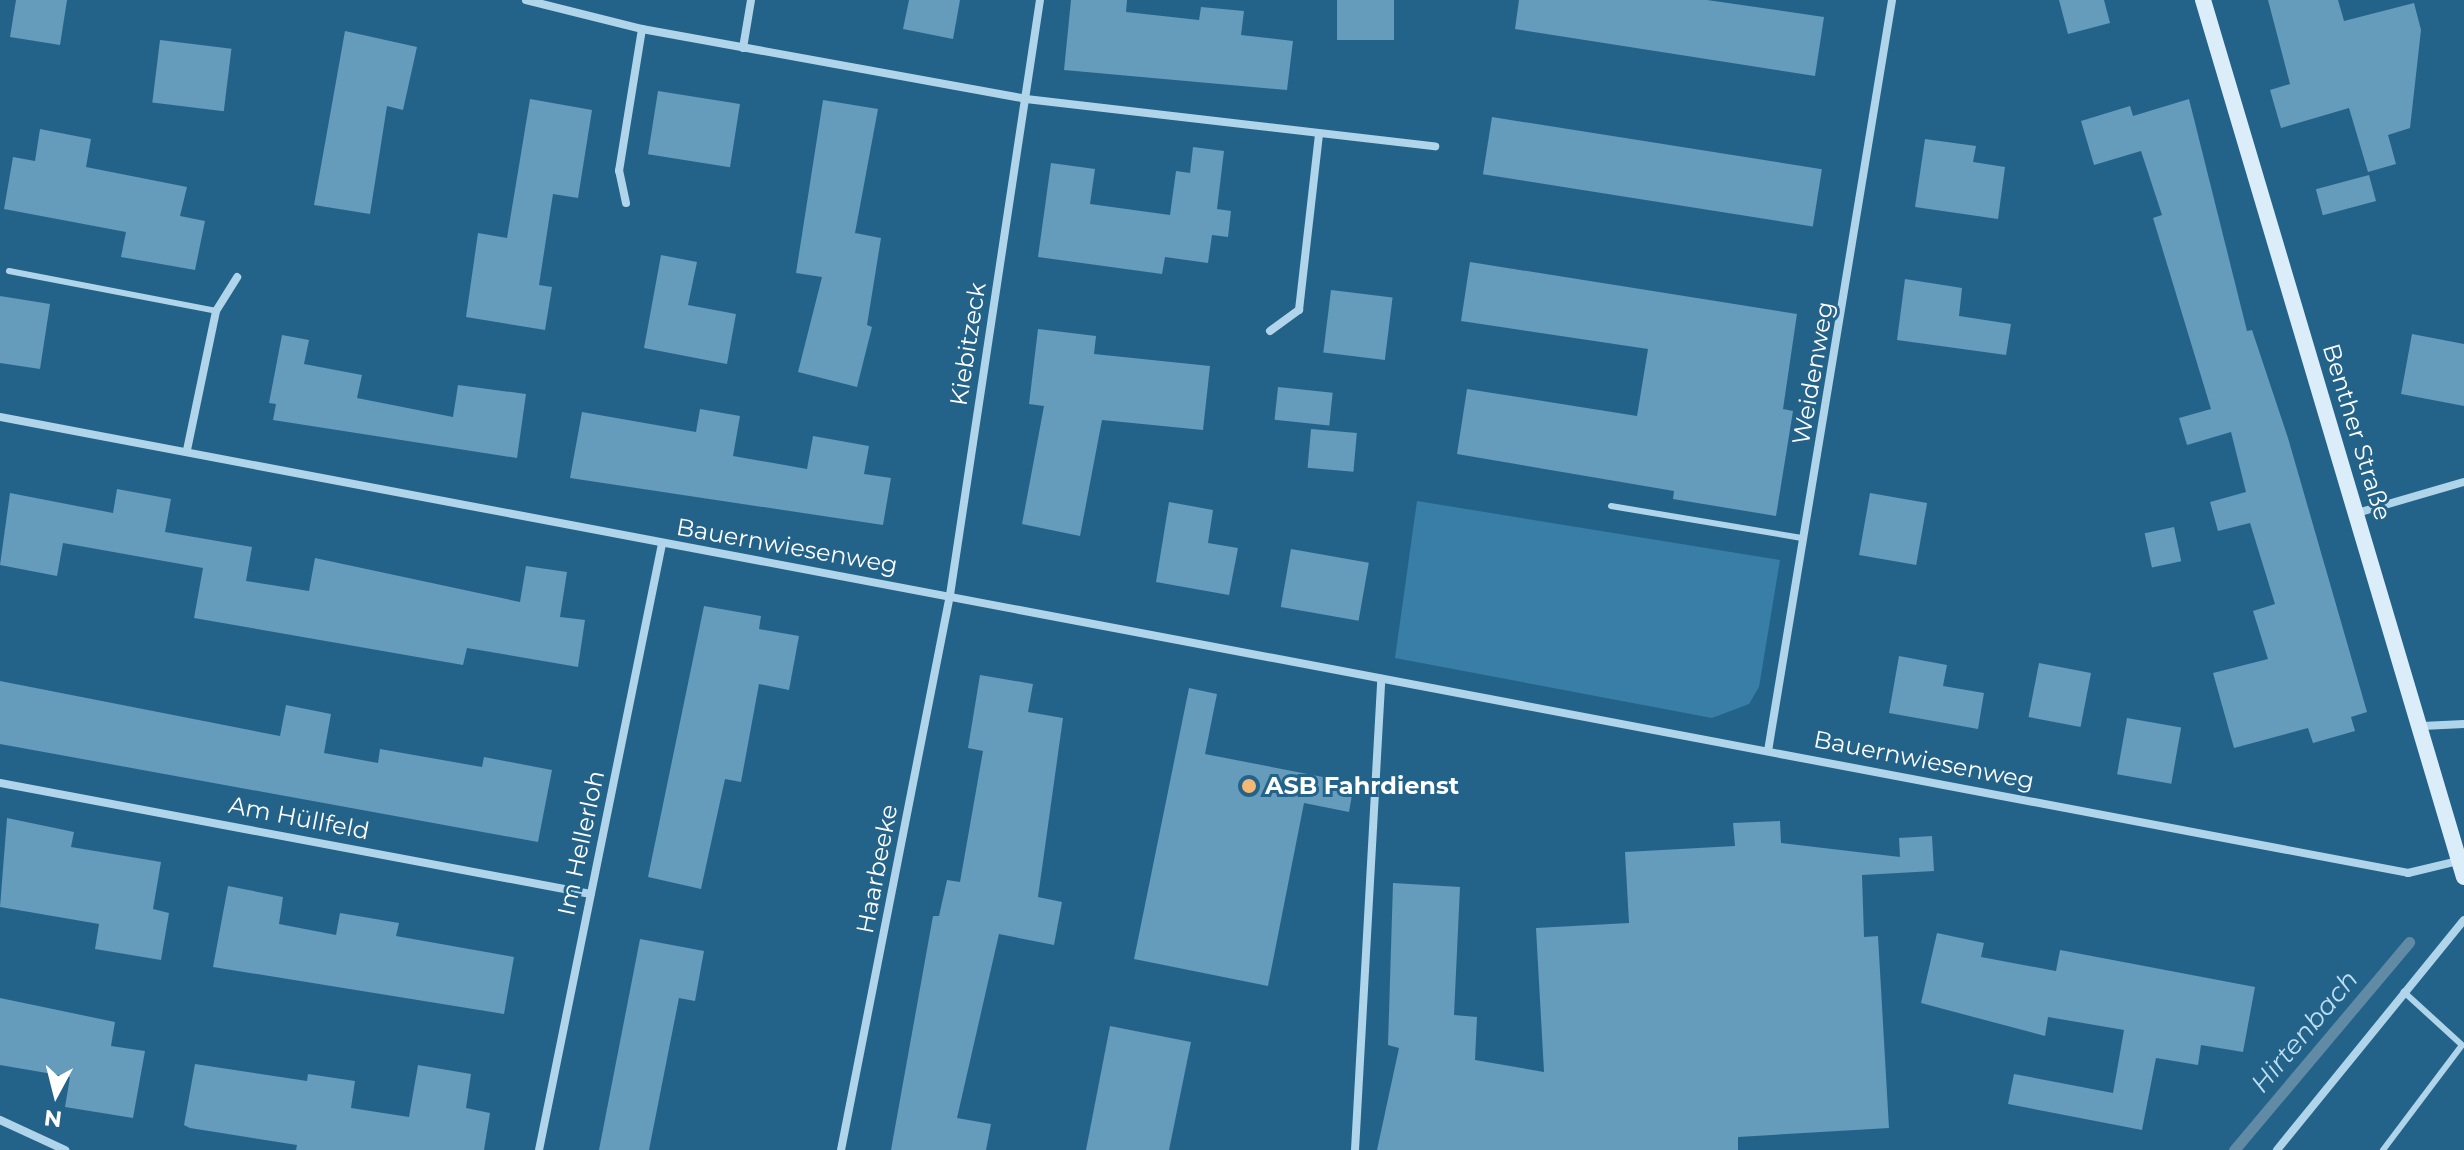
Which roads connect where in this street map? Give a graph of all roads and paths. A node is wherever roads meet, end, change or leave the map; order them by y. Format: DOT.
graph roads {
  1 [pos="526,0"];
  2 [pos="751,0"];
  3 [pos="1040,0"];
  4 [pos="1892,0"];
  5 [pos="2203,0"];
  6 [pos="642,29"];
  7 [pos="743,48"];
  8 [pos="1026,99"];
  9 [pos="1319,134"];
  10 [pos="1435,146"];
  11 [pos="626,203"];
  12 [pos="9,271"];
  13 [pos="237,277"];
  14 [pos="216,311"];
  15 [pos="1270,331"];
  16 [pos="0,417"];
  17 [pos="187,450"];
  18 [pos="2464,482"];
  19 [pos="1611,506"];
  20 [pos="2357,513"];
  21 [pos="1803,538"];
  22 [pos="662,544"];
  23 [pos="950,595"];
  24 [pos="1381,679"];
  25 [pos="2464,724"];
  26 [pos="2422,726"];
  27 [pos="1768,751"];
  28 [pos="0,783"];
  29 [pos="2461,869"];
  30 [pos="591,894"];
  31 [pos="2464,920"];
  32 [pos="2404,992"];
  33 [pos="0,1120"];
  34 [pos="65,1150"];
  35 [pos="539,1150"];
  36 [pos="841,1150"];
  37 [pos="1355,1150"];
  38 [pos="2277,1150"];
  39 [pos="2383,1150"];
  1 -- 6 [label="street"];
  2 -- 7 [label="street"];
  3 -- 8 [label="street, Kiebitzeck"];
  4 -- 21 [label="street, Weidenweg"];
  5 -- 20 [label="street, Benther Straße"];
  6 -- 7 [label="street"];
  6 -- 11 [label="street"];
  7 -- 8 [label="street"];
  8 -- 9 [label="street"];
  8 -- 23 [label="street, Kiebitzeck"];
  9 -- 10 [label="street"];
  9 -- 15 [label="street"];
  12 -- 14 [label="lane"];
  13 -- 14 [label="street"];
  14 -- 17 [label="street"];
  16 -- 17 [label="street, Bauernwiesenweg"];
  17 -- 22 [label="street, Bauernwiesenweg"];
  18 -- 20 [label="street"];
  19 -- 21 [label="lane"];
  20 -- 26 [label="street, Benther Straße"];
  21 -- 27 [label="street, Weidenweg"];
  22 -- 23 [label="street, Bauernwiesenweg"];
  22 -- 30 [label="street, Im Hellerloh"];
  23 -- 24 [label="street, Bauernwiesenweg"];
  23 -- 36 [label="street, Haarbeeke"];
  24 -- 27 [label="street, Bauernwiesenweg"];
  24 -- 37 [label="street"];
  25 -- 26 [label="street"];
  26 -- 29 [label="street, Benther Straße"];
  27 -- 29 [label="street, Bauernwiesenweg"];
  28 -- 30 [label="street, Am Hüllfeld"];
  30 -- 35 [label="street, Im Hellerloh"];
  31 -- 32 [label="street"];
  32 -- 38 [label="street"];
  32 -- 39 [label="lane"];
  33 -- 34 [label="street"];
}
